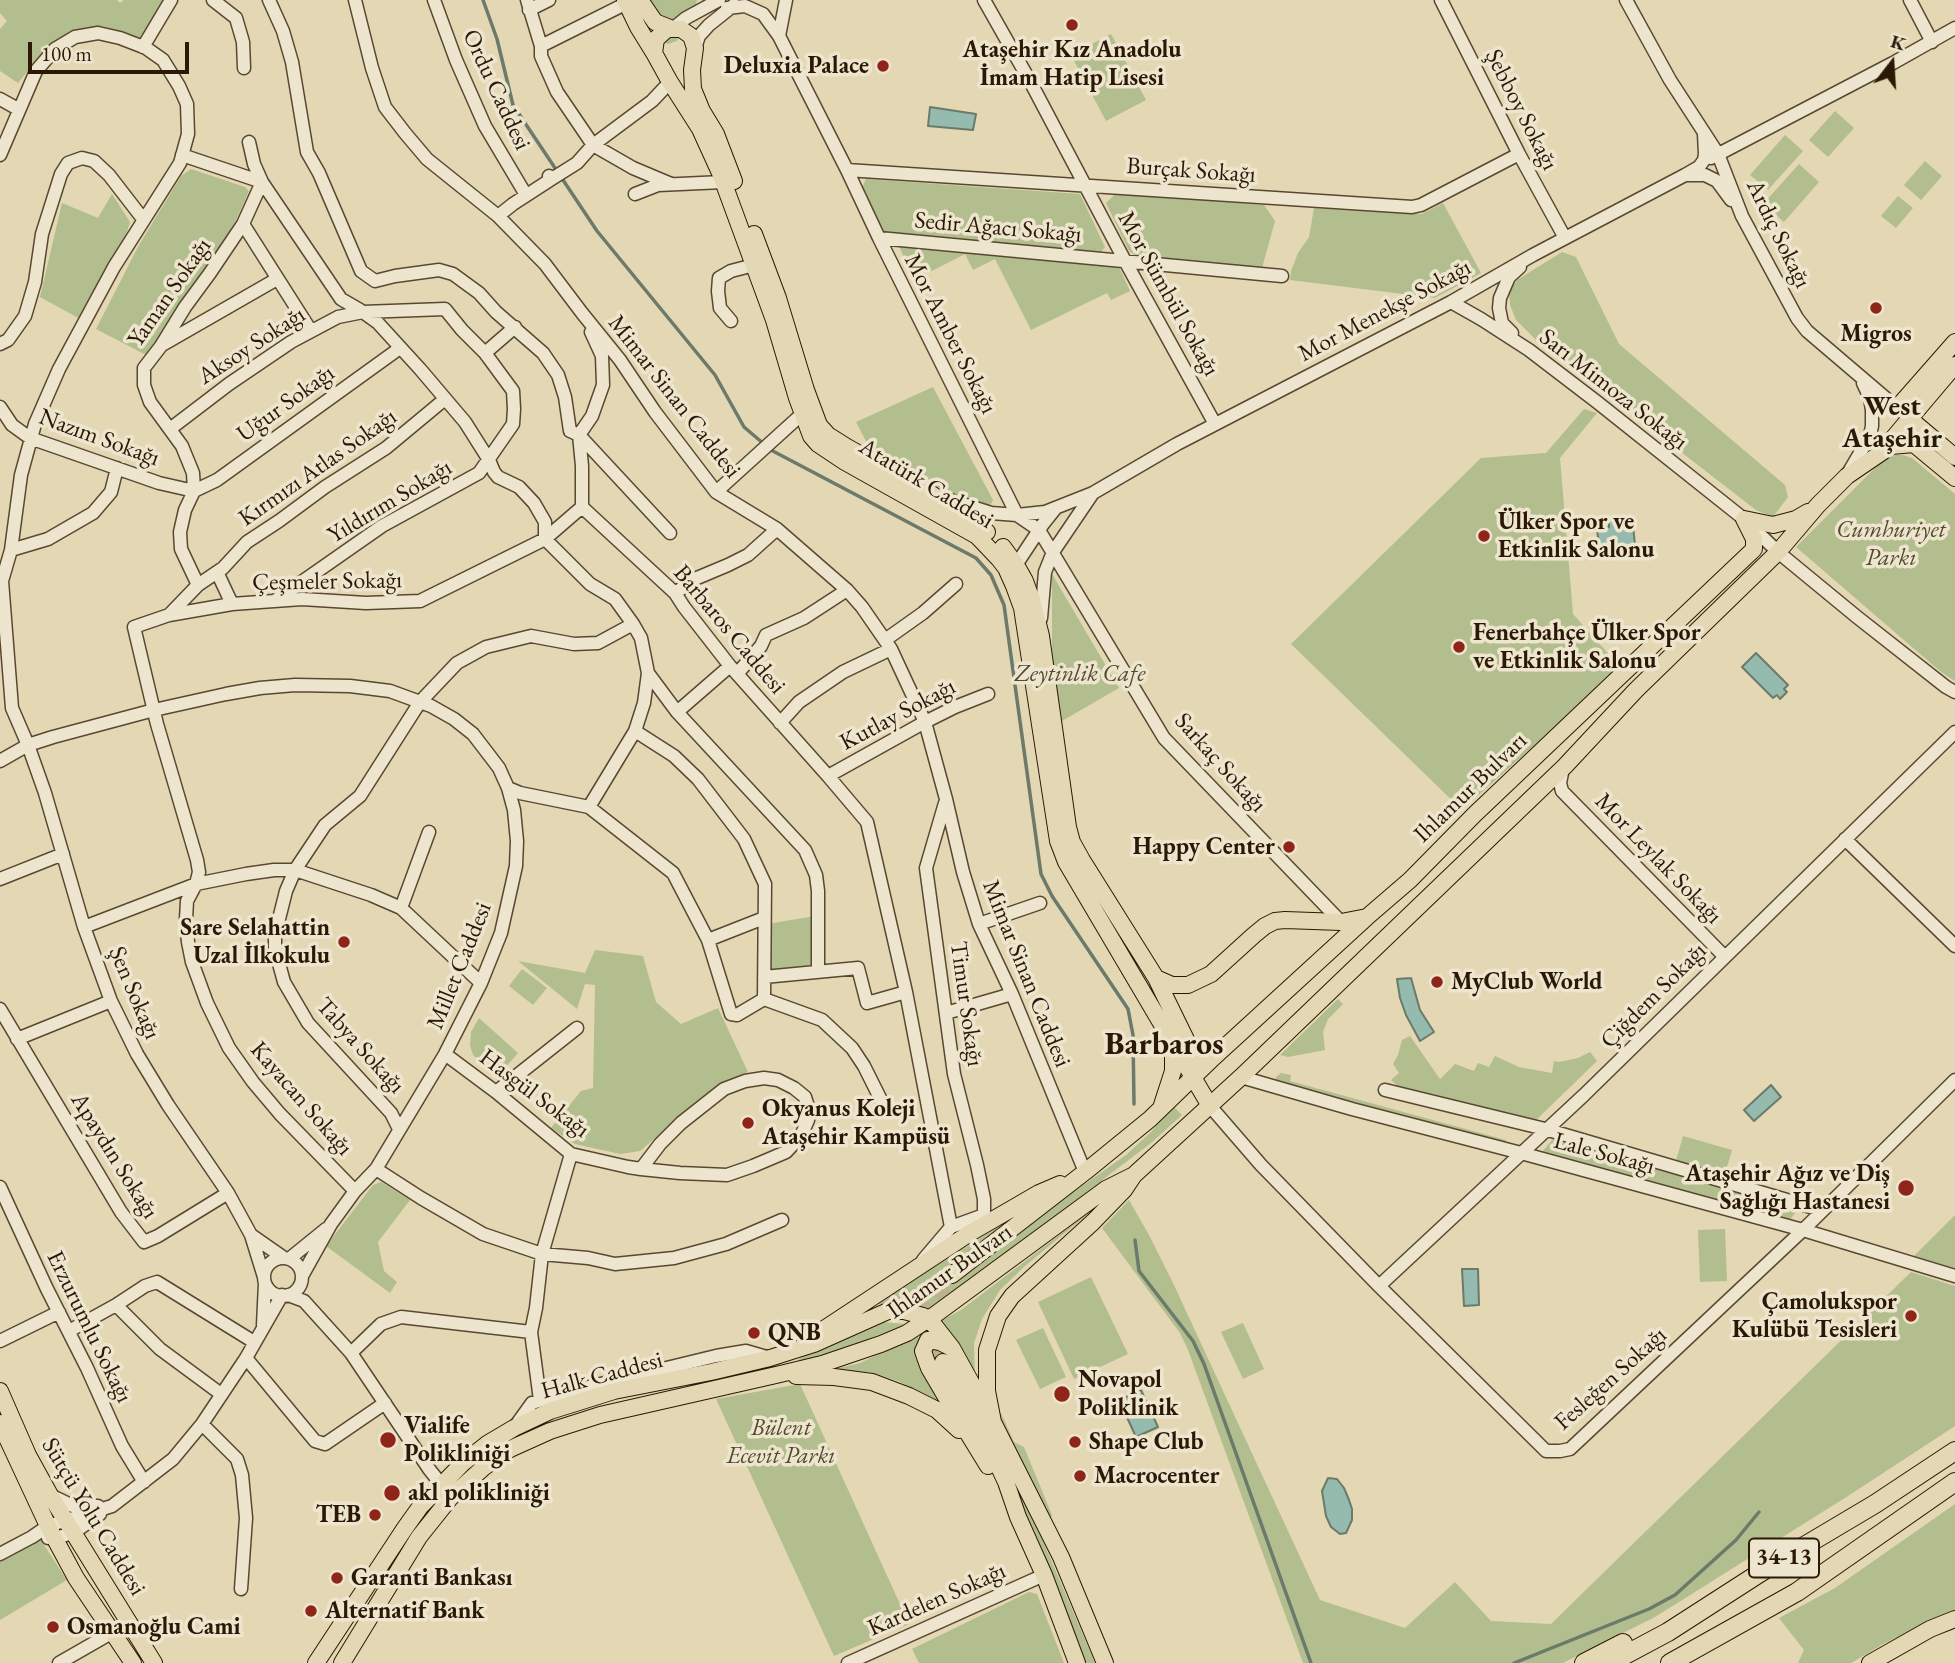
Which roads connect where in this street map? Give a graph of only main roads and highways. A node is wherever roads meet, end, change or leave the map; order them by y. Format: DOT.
graph roads {
  1 [pos="631,1"];
  2 [pos="673,28"];
  3 [pos="694,51"];
  4 [pos="656,55"];
  5 [pos="1955,342"];
  6 [pos="1955,365"];
  7 [pos="807,412"];
  8 [pos="1903,414"];
  9 [pos="1884,450"];
  10 [pos="1955,457"];
  11 [pos="1955,478"];
  12 [pos="1818,505"];
  13 [pos="1013,570"];
  14 [pos="1367,917"];
  15 [pos="1156,978"];
  16 [pos="1173,1043"];
  17 [pos="1195,1056"];
  18 [pos="1214,1058"];
  19 [pos="1194,1079"];
  20 [pos="1210,1106"];
  21 [pos="1159,1110"];
  22 [pos="1085,1172"];
  23 [pos="1134,1175"];
  24 [pos="952,1275"];
  25 [pos="927,1319"];
  26 [pos="802,1348"];
  27 [pos="952,1348"];
  28 [pos="943,1363"];
  29 [pos="776,1375"];
  30 [pos="0,1391"];
  31 [pos="993,1422"];
  32 [pos="0,1423"];
  33 [pos="977,1447"];
  34 [pos="1955,1451"];
  35 [pos="1955,1482"];
  36 [pos="1018,1517"];
  37 [pos="1769,1567"];
  38 [pos="1797,1592"];
  39 [pos="1955,1619"];
  40 [pos="130,1622"];
  41 [pos="1955,1627"];
  42 [pos="113,1632"];
  43 [pos="133,1663"];
  44 [pos="154,1663"];
  45 [pos="316,1663"];
  46 [pos="342,1663"];
  47 [pos="1077,1663"];
  48 [pos="1105,1663"];
  49 [pos="1584,1663"];
  50 [pos="1611,1663"];
  51 [pos="1670,1663"];
  52 [pos="1695,1663"];
  53 [pos="1870,1663"];
  54 [pos="1888,1663"];
  1 -- 2 [label="main road"];
  1 -- 4 [label="main road, Atatürk Caddesi"];
  2 -- 3 [label="main road"];
  2 -- 4 [label="main road"];
  3 -- 4 [label="main road"];
  3 -- 7 [label="main road, Atatürk Caddesi"];
  4 -- 7 [label="main road, Atatürk Caddesi"];
  5 -- 8 [label="main road"];
  6 -- 8 [label="main road"];
  7 -- 13 [label="main road, Atatürk Caddesi"];
  7 -- 13 [label="main road, Atatürk Caddesi"];
  8 -- 9 [label="main road"];
  8 -- 10 [label="main road"];
  9 -- 11 [label="main road"];
  9 -- 12 [label="main road, Ihlamur Bulvarı"];
  12 -- 14 [label="main road, Ihlamur Bulvarı"];
  12 -- 20 [label="main road, Ihlamur Bulvarı"];
  13 -- 15 [label="main road, Atatürk Caddesi"];
  13 -- 16 [label="main road, Atatürk Caddesi"];
  14 -- 15 [label="main road"];
  14 -- 18 [label="main road, Ihlamur Bulvarı"];
  15 -- 17 [label="main road, Atatürk Caddesi"];
  16 -- 19 [label="main road, Atatürk Caddesi"];
  16 -- 21 [label="main road"];
  17 -- 18 [label="main road"];
  17 -- 19 [label="main road"];
  18 -- 19 [label="main road, Ihlamur Bulvarı"];
  19 -- 20 [label="main road, Atatürk Caddesi"];
  19 -- 21 [label="main road"];
  20 -- 23 [label="main road, Ihlamur Bulvarı"];
  21 -- 22 [label="main road"];
  22 -- 24 [label="main road"];
  22 -- 26 [label="main road, Halk Caddesi"];
  23 -- 25 [label="main road, Ihlamur Bulvarı"];
  23 -- 31 [label="main road, Ihlamur Bulvarı"];
  25 -- 26 [label="main road, Halk Caddesi"];
  25 -- 27 [label="main road"];
  25 -- 29 [label="main road, Ihlamur Bulvarı"];
  26 -- 45 [label="main road, Halk Caddesi"];
  27 -- 31 [label="main road"];
  27 -- 33 [label="main road"];
  28 -- 36 [label="main road"];
  29 -- 33 [label="main road"];
  29 -- 46 [label="main road, Halk Caddesi"];
  30 -- 40 [label="main road, Sütçü Yolu Caddesi"];
  31 -- 48 [label="main road"];
  32 -- 42 [label="main road, Sütçü Yolu Caddesi"];
  33 -- 36 [label="main road"];
  34 -- 37 [label="highway, 34-13"];
  35 -- 38 [label="highway, 34-13"];
  36 -- 47 [label="main road"];
  37 -- 49 [label="highway"];
  37 -- 50 [label="highway, 34-13"];
  38 -- 51 [label="highway, 34-13"];
  38 -- 52 [label="highway"];
  39 -- 53 [label="main road"];
  40 -- 42 [label="main road"];
  40 -- 44 [label="main road, Sütçü Yolu Caddesi"];
  41 -- 54 [label="main road"];
  42 -- 43 [label="main road, Sütçü Yolu Caddesi"];
}
